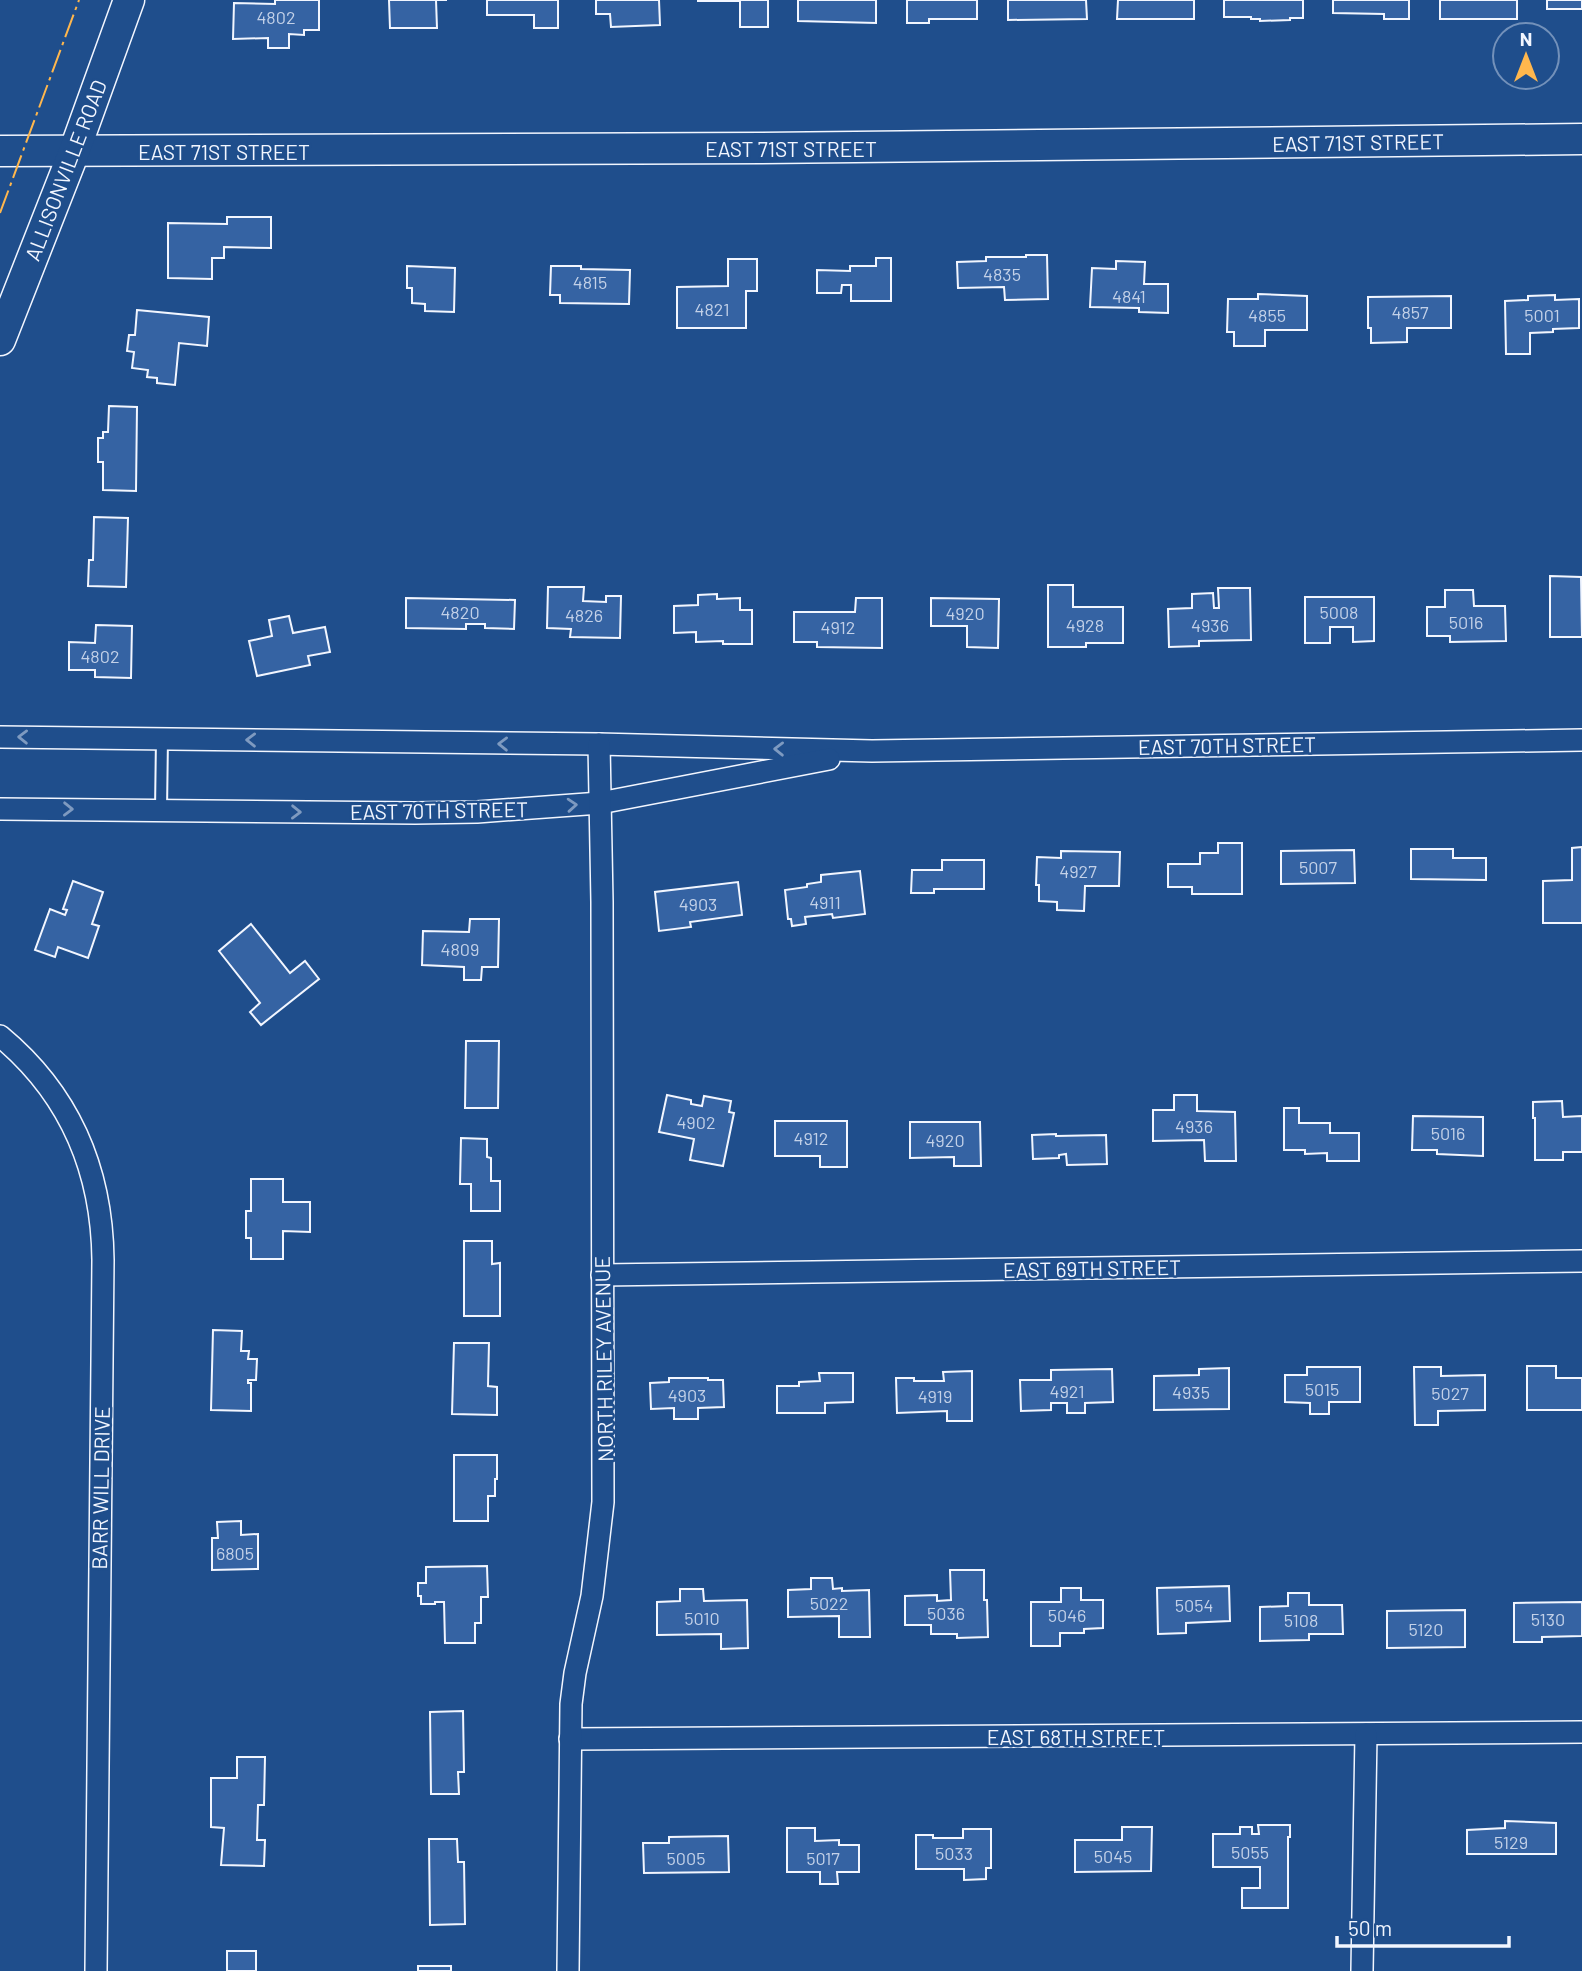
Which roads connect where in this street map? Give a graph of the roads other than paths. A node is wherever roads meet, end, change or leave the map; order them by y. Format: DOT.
graph roads {
  1 [pos="129,0"];
  2 [pos="1582,139"];
  3 [pos="0,151"];
  4 [pos="74,152"];
  5 [pos="0,340"];
  6 [pos="0,737"];
  7 [pos="162,738"];
  8 [pos="1582,740"];
  9 [pos="599,744"];
  10 [pos="872,751"];
  11 [pos="600,803"];
  12 [pos="0,809"];
  13 [pos="162,810"];
  14 [pos="0,1036"];
  15 [pos="1582,1261"];
  16 [pos="602,1275"];
  17 [pos="1582,1732"];
  18 [pos="1366,1734"];
  19 [pos="570,1739"];
  20 [pos="96,1971"];
  21 [pos="568,1971"];
  22 [pos="1362,1971"];
  1 -- 4 [label="main road, ALLISONVILLE ROAD"];
  2 -- 4 [label="main road, EAST 71ST STREET"];
  3 -- 4 [label="main road, EAST 71ST STREET"];
  4 -- 5 [label="main road, ALLISONVILLE ROAD"];
  7 -- 6 [label="street, EAST 70TH STREET, one-way"];
  9 -- 7 [label="street, EAST 70TH STREET, one-way"];
  7 -- 13 [label="lane"];
  8 -- 10 [label="street, EAST 70TH STREET"];
  10 -- 9 [label="street, EAST 70TH STREET, one-way"];
  9 -- 11 [label="street, NORTH RILEY AVENUE"];
  10 -- 11 [label="street, EAST 70TH STREET"];
  13 -- 11 [label="street, EAST 70TH STREET, one-way"];
  11 -- 16 [label="street, NORTH RILEY AVENUE"];
  12 -- 13 [label="street, EAST 70TH STREET, one-way"];
  14 -- 20 [label="street, BARR WILL DRIVE"];
  15 -- 16 [label="street, EAST 69TH STREET"];
  16 -- 19 [label="street, NORTH RILEY AVENUE"];
  17 -- 18 [label="street, EAST 68TH STREET"];
  18 -- 19 [label="street, EAST 68TH STREET"];
  18 -- 22 [label="street"];
  19 -- 21 [label="street, NORTH RILEY AVENUE"];
}
